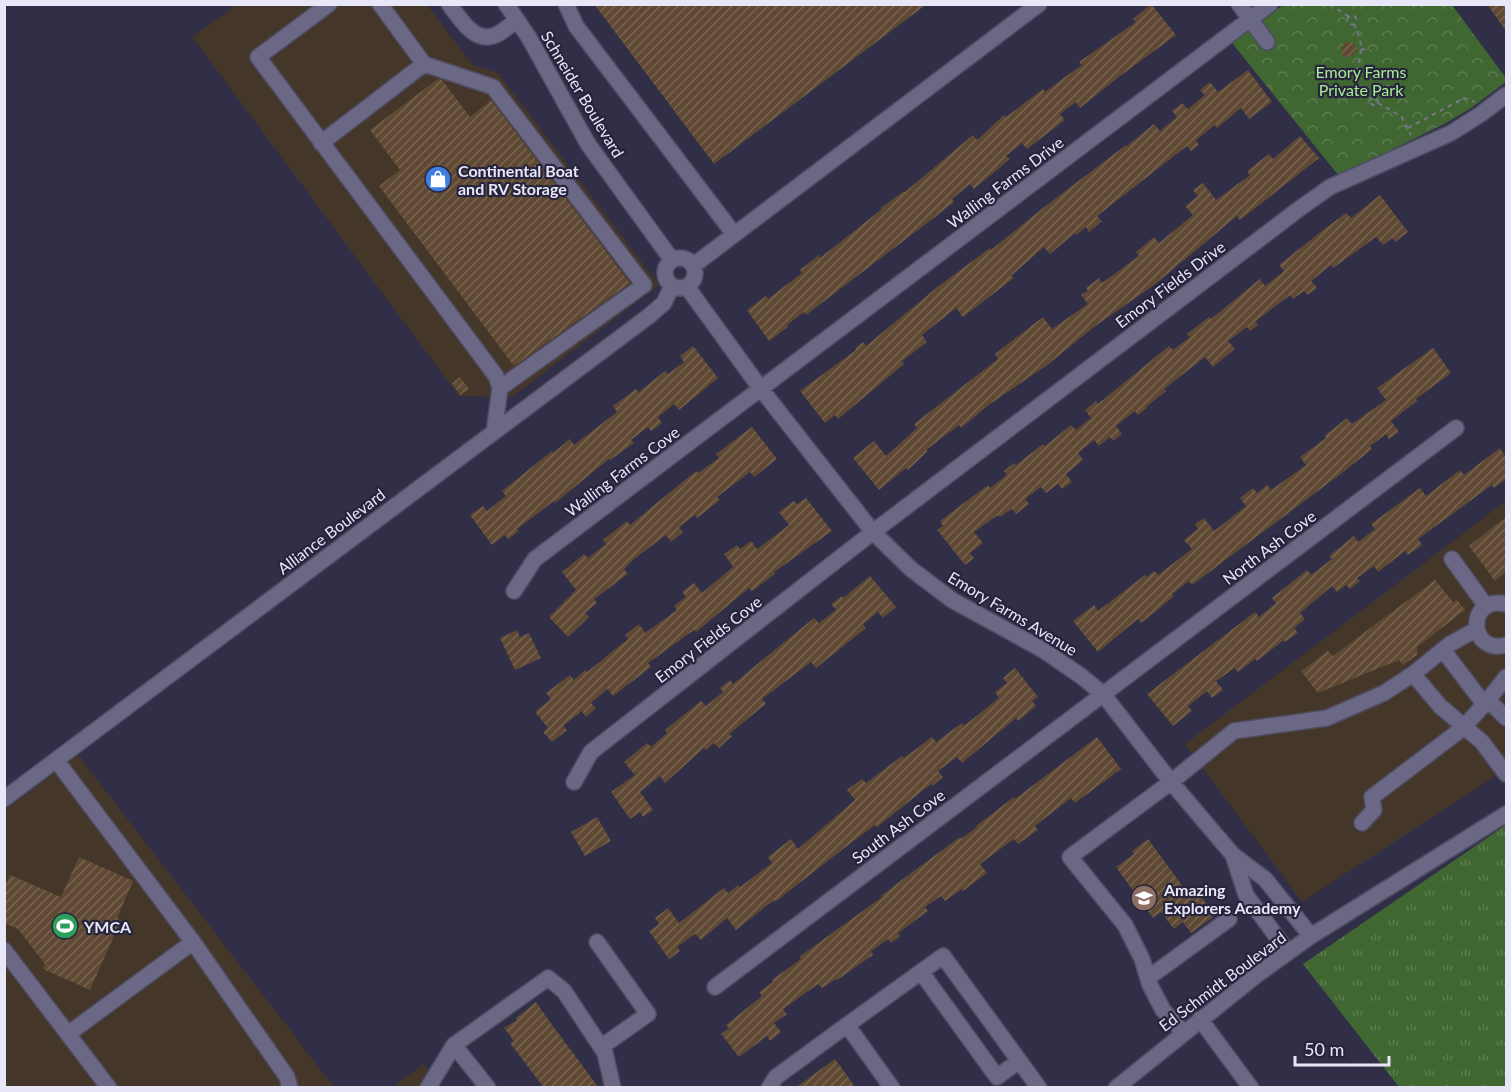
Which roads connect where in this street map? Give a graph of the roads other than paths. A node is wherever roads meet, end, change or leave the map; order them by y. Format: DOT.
graph roads {
  1 [pos="328,4"];
  2 [pos="380,4"];
  3 [pos="449,4"];
  4 [pos="506,4"];
  5 [pos="566,4"];
  6 [pos="1039,4"];
  7 [pos="1239,4"];
  8 [pos="1270,4"];
  9 [pos="517,20"];
  10 [pos="1250,20"];
  11 [pos="1268,42"];
  12 [pos="424,64"];
  13 [pos="1506,95"];
  14 [pos="321,143"];
  15 [pos="735,234"];
  16 [pos="672,260"];
  17 [pos="694,265"];
  18 [pos="680,287"];
  19 [pos="500,388"];
  20 [pos="761,389"];
  21 [pos="1456,428"];
  22 [pos="494,432"];
  23 [pos="873,532"];
  24 [pos="1452,559"];
  25 [pos="514,591"];
  26 [pos="1506,604"];
  27 [pos="1486,606"];
  28 [pos="1477,629"];
  29 [pos="1506,645"];
  30 [pos="1443,650"];
  31 [pos="1413,674"];
  32 [pos="1506,677"];
  33 [pos="1103,694"];
  34 [pos="1486,702"];
  35 [pos="1506,718"];
  36 [pos="1463,728"];
  37 [pos="56,760"];
  38 [pos="1506,774"];
  39 [pos="574,782"];
  40 [pos="1171,782"];
  41 [pos="4,799"];
  42 [pos="1506,814"];
  43 [pos="1362,823"];
  44 [pos="1233,855"];
  45 [pos="1229,919"];
  46 [pos="1311,936"];
  47 [pos="193,942"];
  48 [pos="597,942"];
  49 [pos="4,950"];
  50 [pos="1288,952"];
  51 [pos="921,972"];
  52 [pos="1148,978"];
  53 [pos="715,987"];
  54 [pos="1200,1019"];
  55 [pos="847,1025"];
  56 [pos="1183,1032"];
  57 [pos="68,1034"];
  58 [pos="454,1045"];
  59 [pos="601,1047"];
  60 [pos="1019,1061"];
  61 [pos="109,1088"];
  62 [pos="290,1088"];
  63 [pos="428,1088"];
  64 [pos="488,1088"];
  65 [pos="613,1088"];
  66 [pos="770,1088"];
  67 [pos="892,1088"];
  68 [pos="1039,1088"];
  69 [pos="1116,1088"];
  70 [pos="1251,1088"];
  1 -- 14 [label="street"];
  2 -- 12 [label="street"];
  3 -- 9 [label="street"];
  4 -- 9 [label="street, Schneider Boulevard"];
  5 -- 15 [label="street"];
  6 -- 15 [label="street"];
  7 -- 10 [label="street"];
  8 -- 10 [label="street, Walling Farms Drive"];
  9 -- 16 [label="street, Schneider Boulevard"];
  10 -- 11 [label="street"];
  10 -- 20 [label="street, Walling Farms Drive"];
  12 -- 14 [label="street"];
  12 -- 19 [label="street"];
  13 -- 23 [label="street, Emory Fields Drive"];
  14 -- 19 [label="street"];
  15 -- 17 [label="street"];
  16 -- 17 [label="street"];
  16 -- 18 [label="street"];
  17 -- 18 [label="street"];
  18 -- 20 [label="street, Emory Farms Avenue"];
  18 -- 22 [label="street, Alliance Boulevard"];
  19 -- 22 [label="street"];
  20 -- 23 [label="street, Emory Farms Avenue"];
  20 -- 25 [label="street, Walling Farms Cove"];
  21 -- 33 [label="street, North Ash Cove"];
  22 -- 37 [label="street, Alliance Boulevard"];
  23 -- 33 [label="street, Emory Farms Avenue"];
  23 -- 39 [label="street, Emory Fields Cove"];
  24 -- 27 [label="street"];
  26 -- 27 [label="street"];
  27 -- 28 [label="street"];
  28 -- 29 [label="street"];
  28 -- 30 [label="street"];
  30 -- 31 [label="street"];
  30 -- 34 [label="street"];
  31 -- 36 [label="street"];
  31 -- 40 [label="street"];
  32 -- 34 [label="street"];
  33 -- 40 [label="street, Emory Farms Avenue"];
  33 -- 53 [label="street, South Ash Cove"];
  34 -- 35 [label="street"];
  34 -- 36 [label="street"];
  36 -- 38 [label="street"];
  36 -- 43 [label="street"];
  37 -- 41 [label="street, Alliance Boulevard"];
  37 -- 47 [label="street"];
  40 -- 44 [label="street, Emory Farms Avenue"];
  40 -- 52 [label="street"];
  42 -- 46 [label="street, Ed Schmidt Boulevard"];
  44 -- 46 [label="street, Emory Farms Avenue"];
  44 -- 50 [label="street, Emory Farms Avenue"];
  45 -- 52 [label="street"];
  46 -- 50 [label="street, Ed Schmidt Boulevard"];
  47 -- 57 [label="street"];
  47 -- 62 [label="street"];
  48 -- 59 [label="street"];
  49 -- 57 [label="street"];
  50 -- 54 [label="street, Ed Schmidt Boulevard"];
  51 -- 55 [label="street"];
  51 -- 60 [label="street"];
  51 -- 60 [label="street"];
  52 -- 56 [label="street"];
  54 -- 56 [label="street, Ed Schmidt Boulevard"];
  54 -- 70 [label="street"];
  55 -- 66 [label="street"];
  55 -- 67 [label="street"];
  56 -- 69 [label="street, Ed Schmidt Boulevard"];
  57 -- 61 [label="street"];
  58 -- 59 [label="street"];
  58 -- 63 [label="street"];
  58 -- 64 [label="street"];
  59 -- 65 [label="street"];
  60 -- 68 [label="street"];
}
